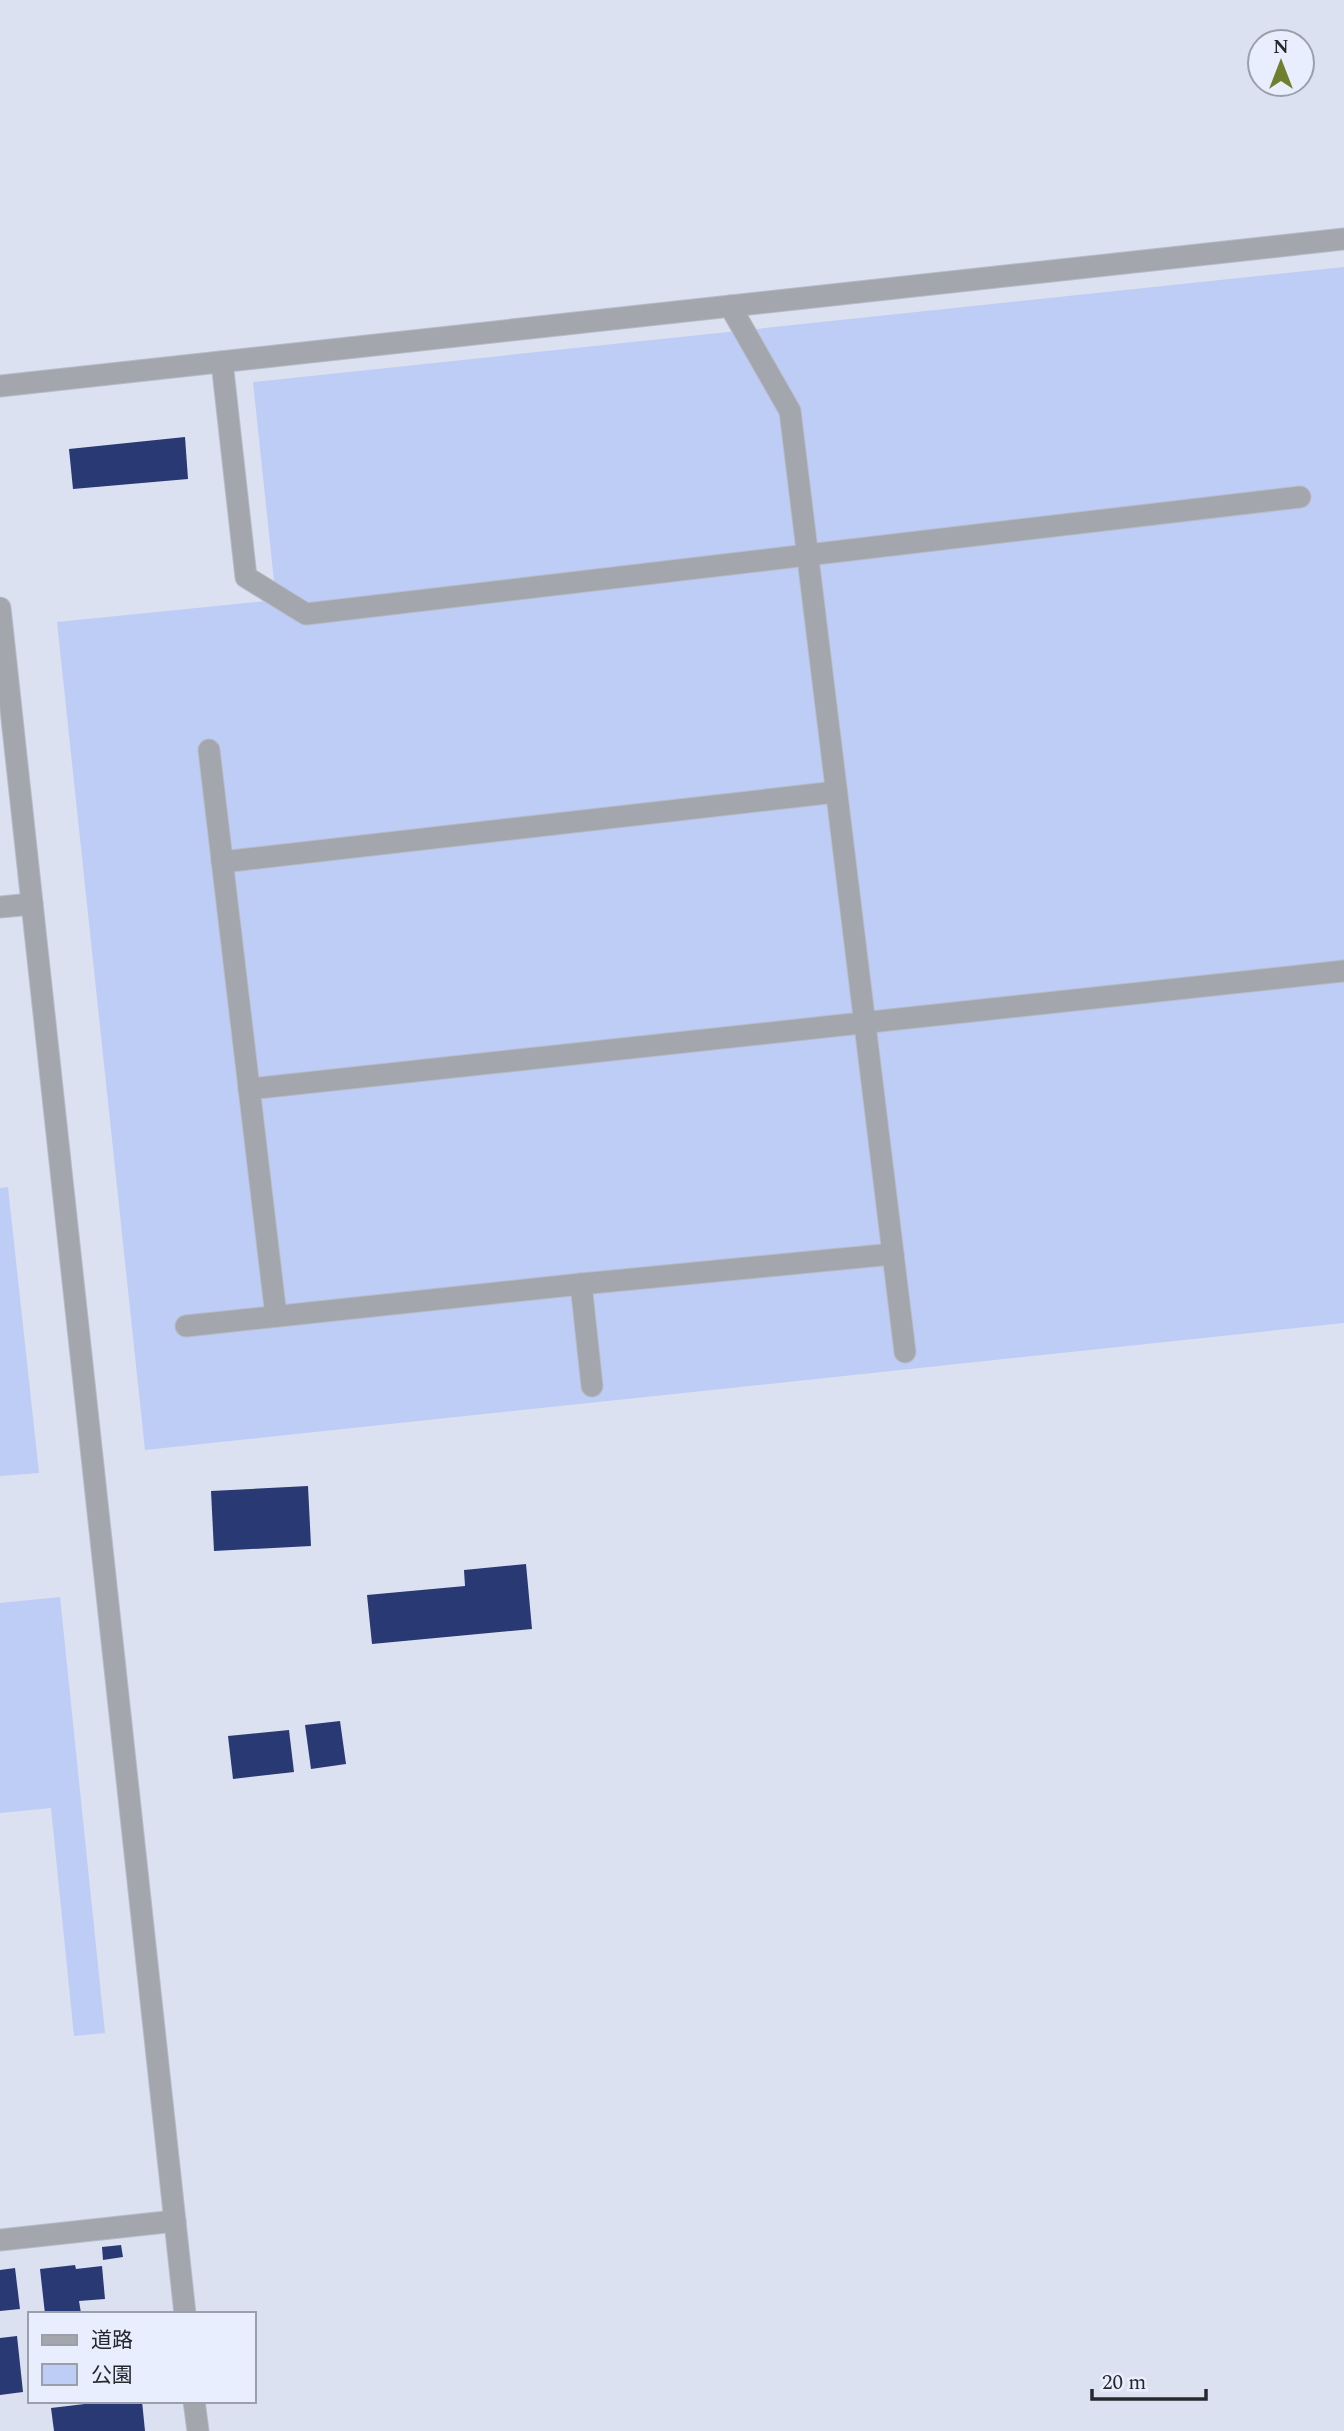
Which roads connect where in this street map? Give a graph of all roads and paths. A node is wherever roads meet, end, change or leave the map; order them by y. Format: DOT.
graph roads {
  1 [pos="1344,239"];
  2 [pos="730,306"];
  3 [pos="222,362"];
  4 [pos="0,386"];
  5 [pos="1300,497"];
  6 [pos="807,556"];
  7 [pos="0,608"];
  8 [pos="209,750"];
  9 [pos="836,792"];
  10 [pos="222,862"];
  11 [pos="32,904"];
  12 [pos="0,907"];
  13 [pos="1344,971"];
  14 [pos="864,1021"];
  15 [pos="250,1089"];
  16 [pos="893,1254"];
  17 [pos="581,1284"];
  18 [pos="276,1316"];
  19 [pos="186,1326"];
  20 [pos="905,1352"];
  21 [pos="592,1386"];
  22 [pos="175,2221"];
  23 [pos="0,2240"];
  24 [pos="185,2312"];
  25 [pos="194,2403"];
  26 [pos="198,2431"];
  1 -- 2 [label="street"];
  2 -- 3 [label="street"];
  2 -- 6 [label="street"];
  3 -- 4 [label="street"];
  3 -- 6 [label="street"];
  5 -- 6 [label="street"];
  6 -- 9 [label="street"];
  7 -- 11 [label="street"];
  8 -- 10 [label="street"];
  9 -- 10 [label="street"];
  9 -- 14 [label="street"];
  10 -- 15 [label="street"];
  11 -- 12 [label="street"];
  11 -- 22 [label="street"];
  13 -- 14 [label="street"];
  14 -- 15 [label="street"];
  14 -- 16 [label="street"];
  15 -- 18 [label="street"];
  16 -- 17 [label="street"];
  16 -- 20 [label="street"];
  17 -- 18 [label="street"];
  17 -- 21 [label="street"];
  18 -- 19 [label="street"];
  22 -- 23 [label="street"];
  22 -- 24 [label="street"];
  25 -- 26 [label="street"];
}
